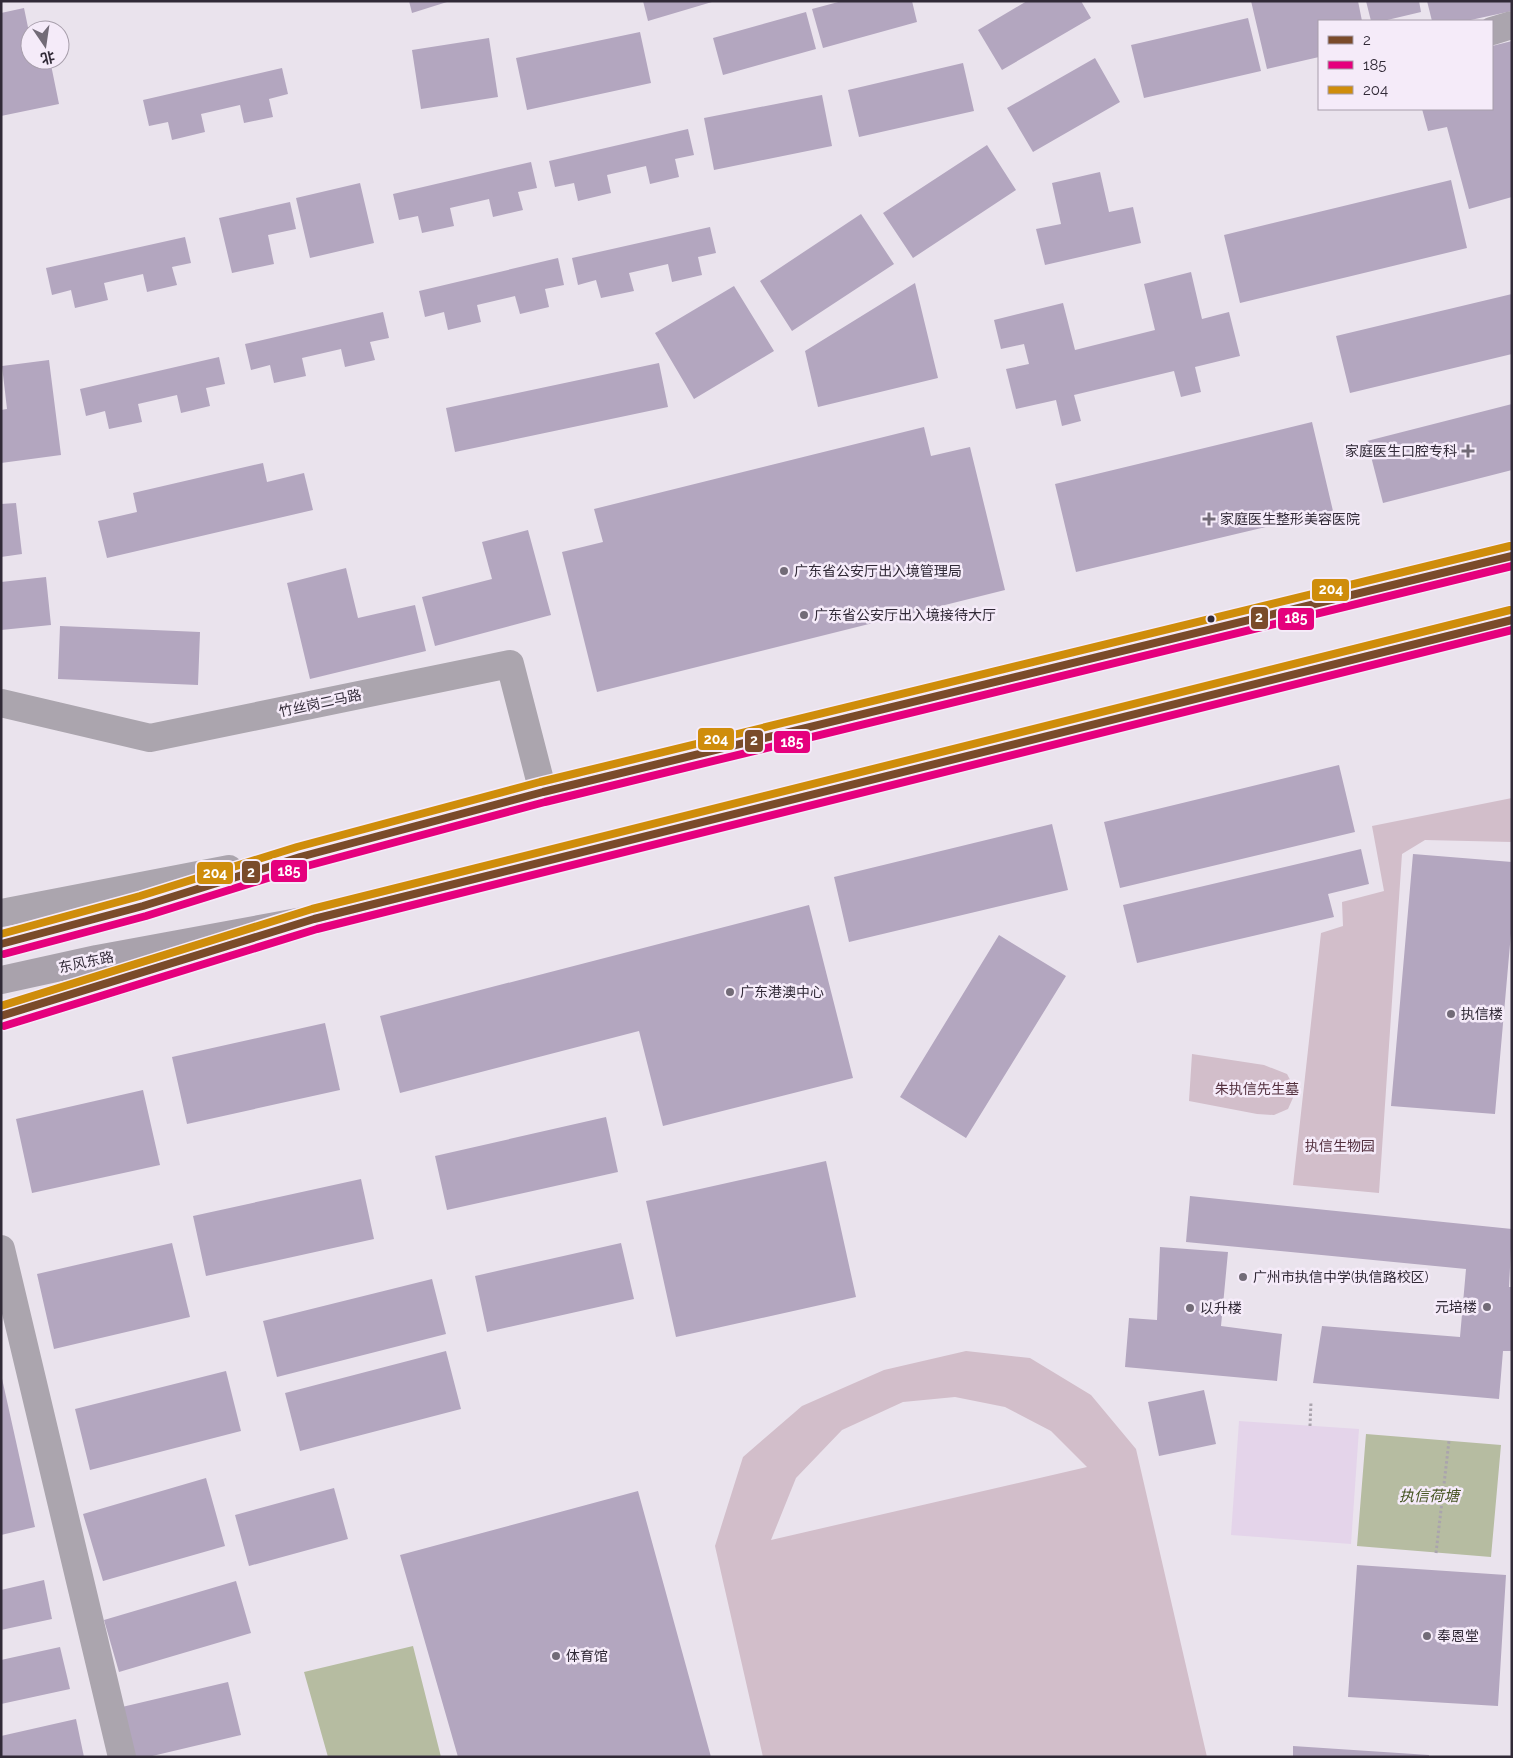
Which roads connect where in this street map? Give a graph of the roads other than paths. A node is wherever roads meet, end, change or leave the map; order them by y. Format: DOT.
graph roads {
  1 [pos="1512,25"];
  2 [pos="1493,31"];
  3 [pos="1512,556"];
  4 [pos="1512,620"];
  5 [pos="1,703"];
  6 [pos="544,792"];
  7 [pos="300,857"];
  8 [pos="1,913"];
  9 [pos="314,919"];
  10 [pos="1,944"];
  11 [pos="1,980"];
  12 [pos="1,1016"];
  13 [pos="1,1249"];
  14 [pos="122,1757"];
  1 -- 2 [label="street"];
  3 -- 6 [label="highway"];
  4 -- 9 [label="highway, 东风东路"];
  5 -- 6 [label="street, 竹丝岗二马路"];
  6 -- 7 [label="highway"];
  7 -- 8 [label="street"];
  7 -- 10 [label="highway"];
  9 -- 11 [label="highway, 东风东路"];
  9 -- 12 [label="street"];
  13 -- 14 [label="street"];
}
